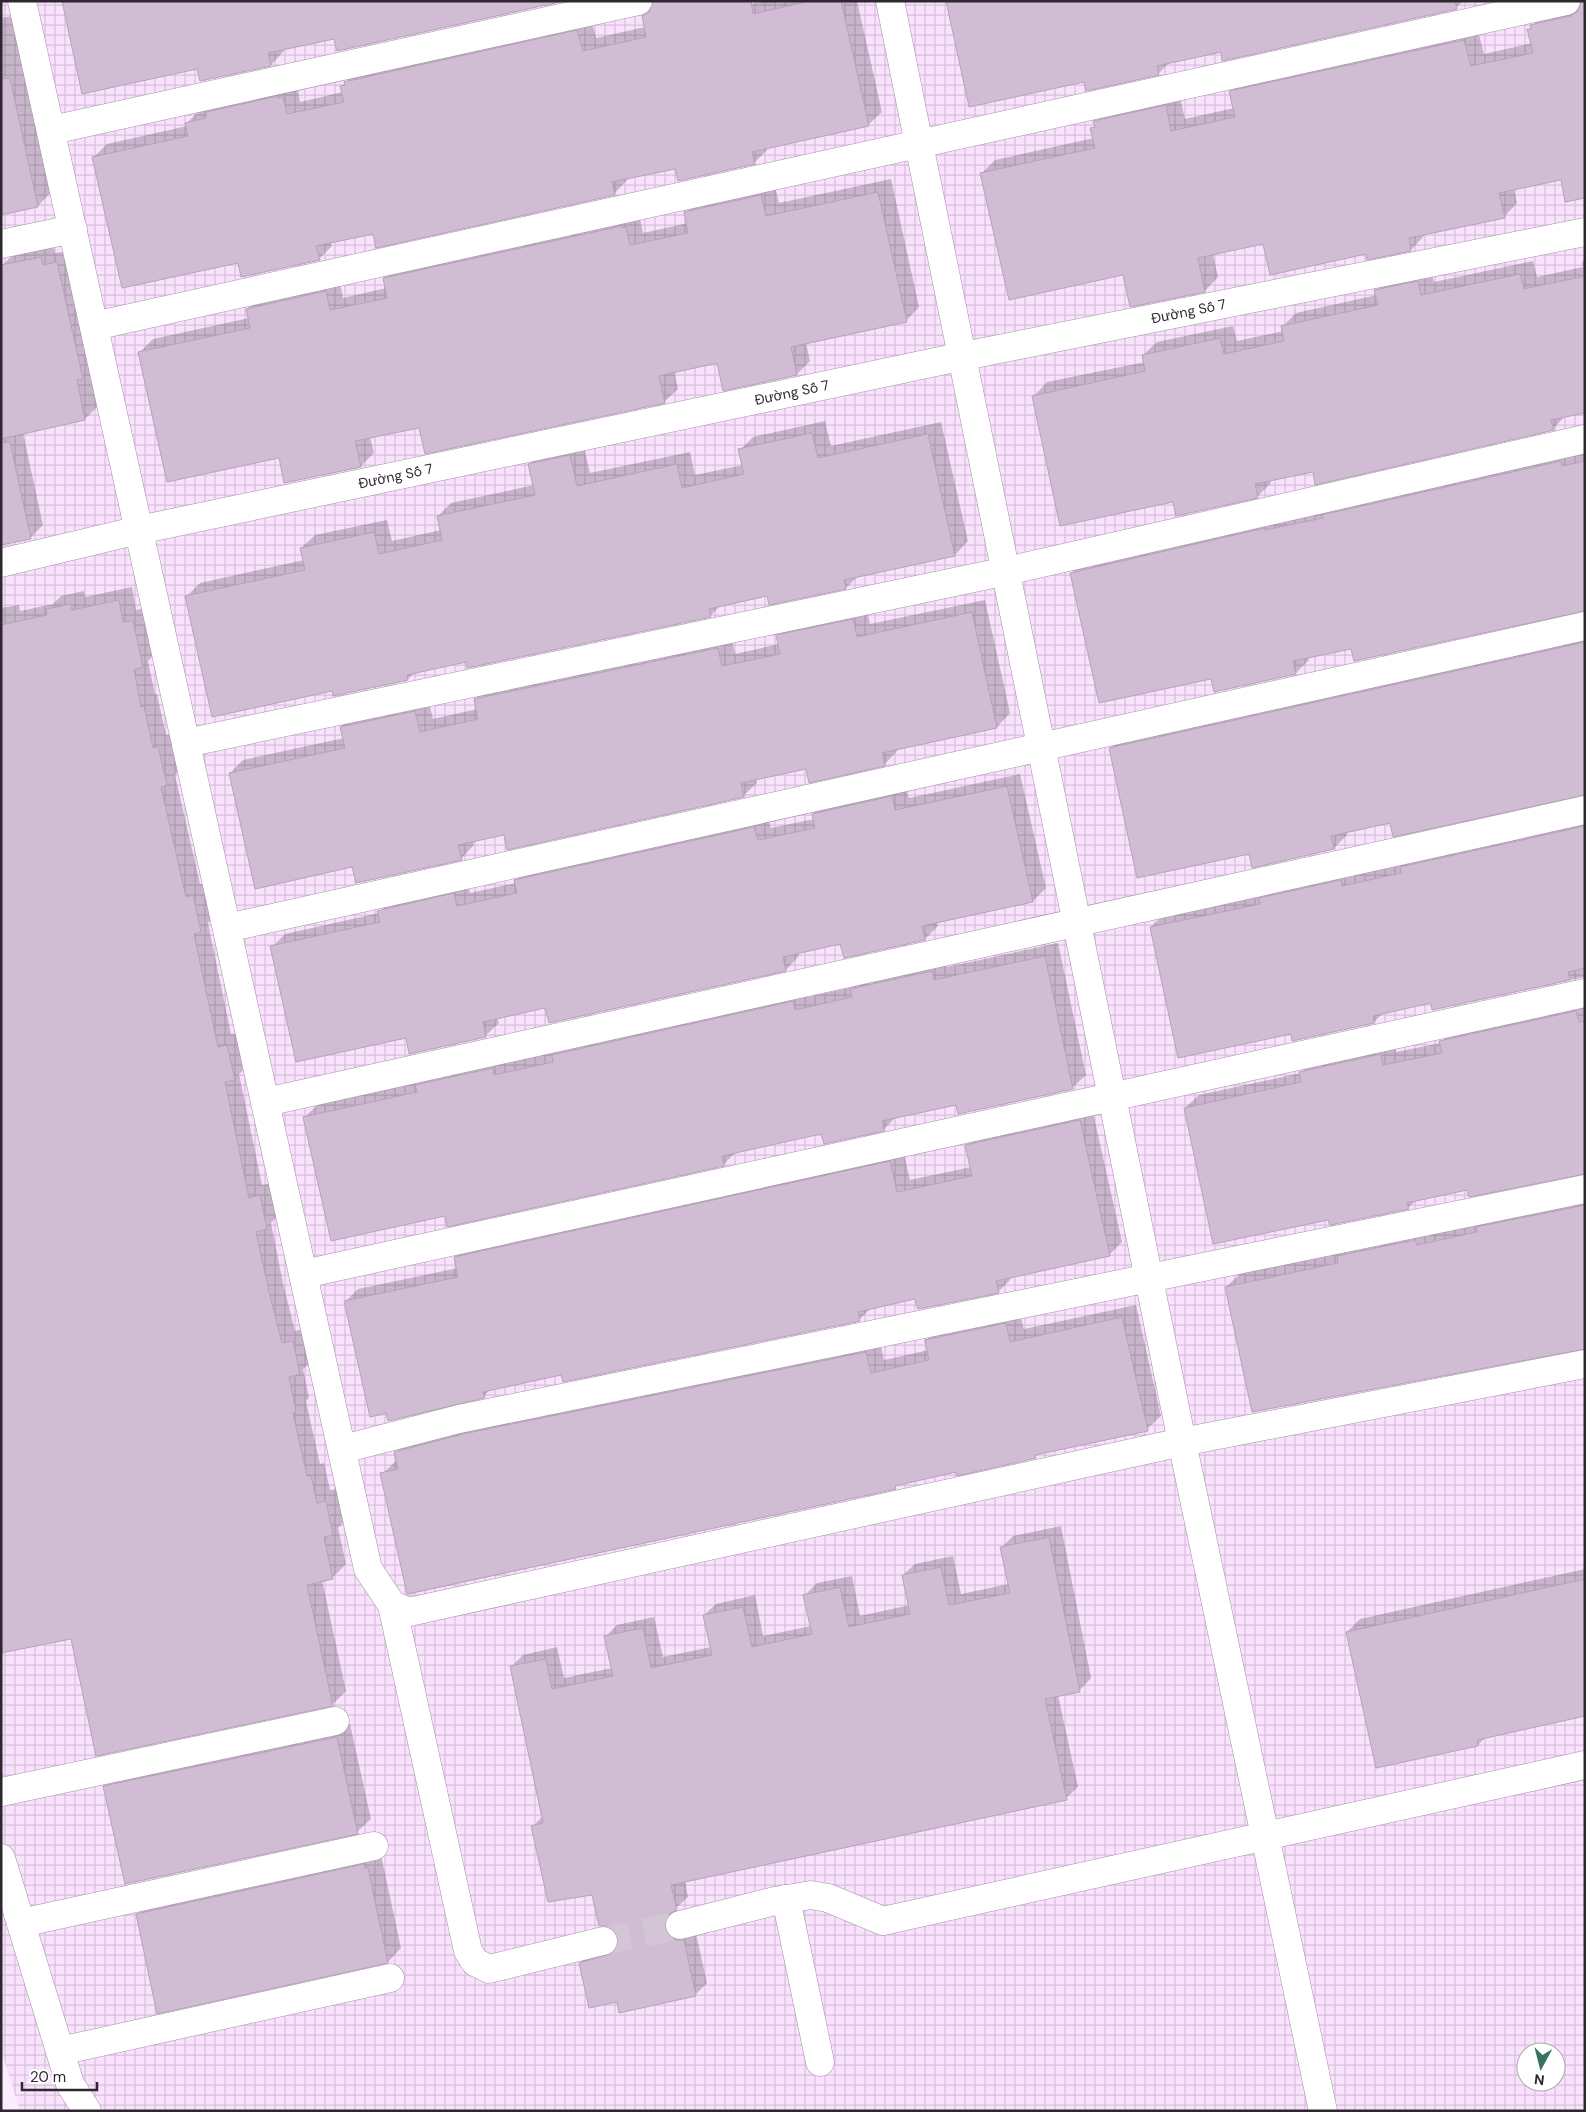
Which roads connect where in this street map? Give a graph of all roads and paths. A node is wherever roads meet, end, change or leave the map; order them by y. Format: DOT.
graph roads {
  1 [pos="10,1"];
  2 [pos="22,1"];
  3 [pos="638,1"];
  4 [pos="890,1"];
  5 [pos="1566,1"];
  6 [pos="1,3"];
  7 [pos="52,130"];
  8 [pos="919,143"];
  9 [pos="73,229"];
  10 [pos="1585,232"];
  11 [pos="1,244"];
  12 [pos="94,326"];
  13 [pos="964,356"];
  14 [pos="1585,439"];
  15 [pos="139,530"];
  16 [pos="1,563"];
  17 [pos="1007,571"];
  18 [pos="1585,626"];
  19 [pos="186,743"];
  20 [pos="1042,747"];
  21 [pos="1585,810"];
  22 [pos="1077,922"];
  23 [pos="227,928"];
  24 [pos="1585,993"];
  25 [pos="1113,1098"];
  26 [pos="266,1102"];
  27 [pos="1585,1189"];
  28 [pos="304,1274"];
  29 [pos="1150,1278"];
  30 [pos="1585,1364"];
  31 [pos="1182,1442"];
  32 [pos="343,1449"];
  33 [pos="392,1605"];
  34 [pos="335,1722"];
  35 [pos="1585,1765"];
  36 [pos="1,1792"];
  37 [pos="1266,1838"];
  38 [pos="374,1846"];
  39 [pos="1,1858"];
  40 [pos="786,1899"];
  41 [pos="21,1923"];
  42 [pos="680,1925"];
  43 [pos="603,1941"];
  44 [pos="390,1978"];
  45 [pos="60,2051"];
  46 [pos="820,2062"];
  47 [pos="87,2111"];
  48 [pos="1323,2111"];
  1 -- 6 [label="lane"];
  2 -- 7 [label="lane"];
  3 -- 7 [label="lane"];
  4 -- 8 [label="lane"];
  5 -- 8 [label="lane"];
  7 -- 9 [label="lane"];
  8 -- 12 [label="lane"];
  8 -- 13 [label="lane"];
  9 -- 11 [label="lane"];
  9 -- 12 [label="lane"];
  10 -- 13 [label="lane, Đường Số 7"];
  12 -- 15 [label="lane"];
  13 -- 15 [label="lane, Đường Số 7"];
  13 -- 17 [label="lane"];
  14 -- 17 [label="lane"];
  15 -- 16 [label="lane, Đường Số 7"];
  15 -- 19 [label="lane"];
  17 -- 19 [label="lane"];
  17 -- 20 [label="lane"];
  18 -- 20 [label="lane"];
  19 -- 23 [label="lane"];
  20 -- 22 [label="lane"];
  20 -- 23 [label="lane"];
  21 -- 22 [label="lane"];
  22 -- 25 [label="lane"];
  22 -- 26 [label="lane"];
  23 -- 26 [label="lane"];
  24 -- 25 [label="lane"];
  25 -- 28 [label="lane"];
  25 -- 29 [label="lane"];
  26 -- 28 [label="lane"];
  27 -- 29 [label="lane"];
  28 -- 32 [label="lane"];
  29 -- 31 [label="lane"];
  29 -- 32 [label="lane"];
  30 -- 31 [label="lane"];
  31 -- 33 [label="lane"];
  31 -- 37 [label="lane"];
  32 -- 33 [label="lane"];
  33 -- 43 [label="lane"];
  34 -- 36 [label="lane"];
  35 -- 37 [label="lane"];
  37 -- 40 [label="lane"];
  37 -- 48 [label="lane"];
  38 -- 41 [label="lane"];
  39 -- 41 [label="lane"];
  40 -- 42 [label="lane"];
  40 -- 46 [label="lane"];
  41 -- 45 [label="lane"];
  44 -- 45 [label="lane"];
  45 -- 47 [label="lane"];
}
